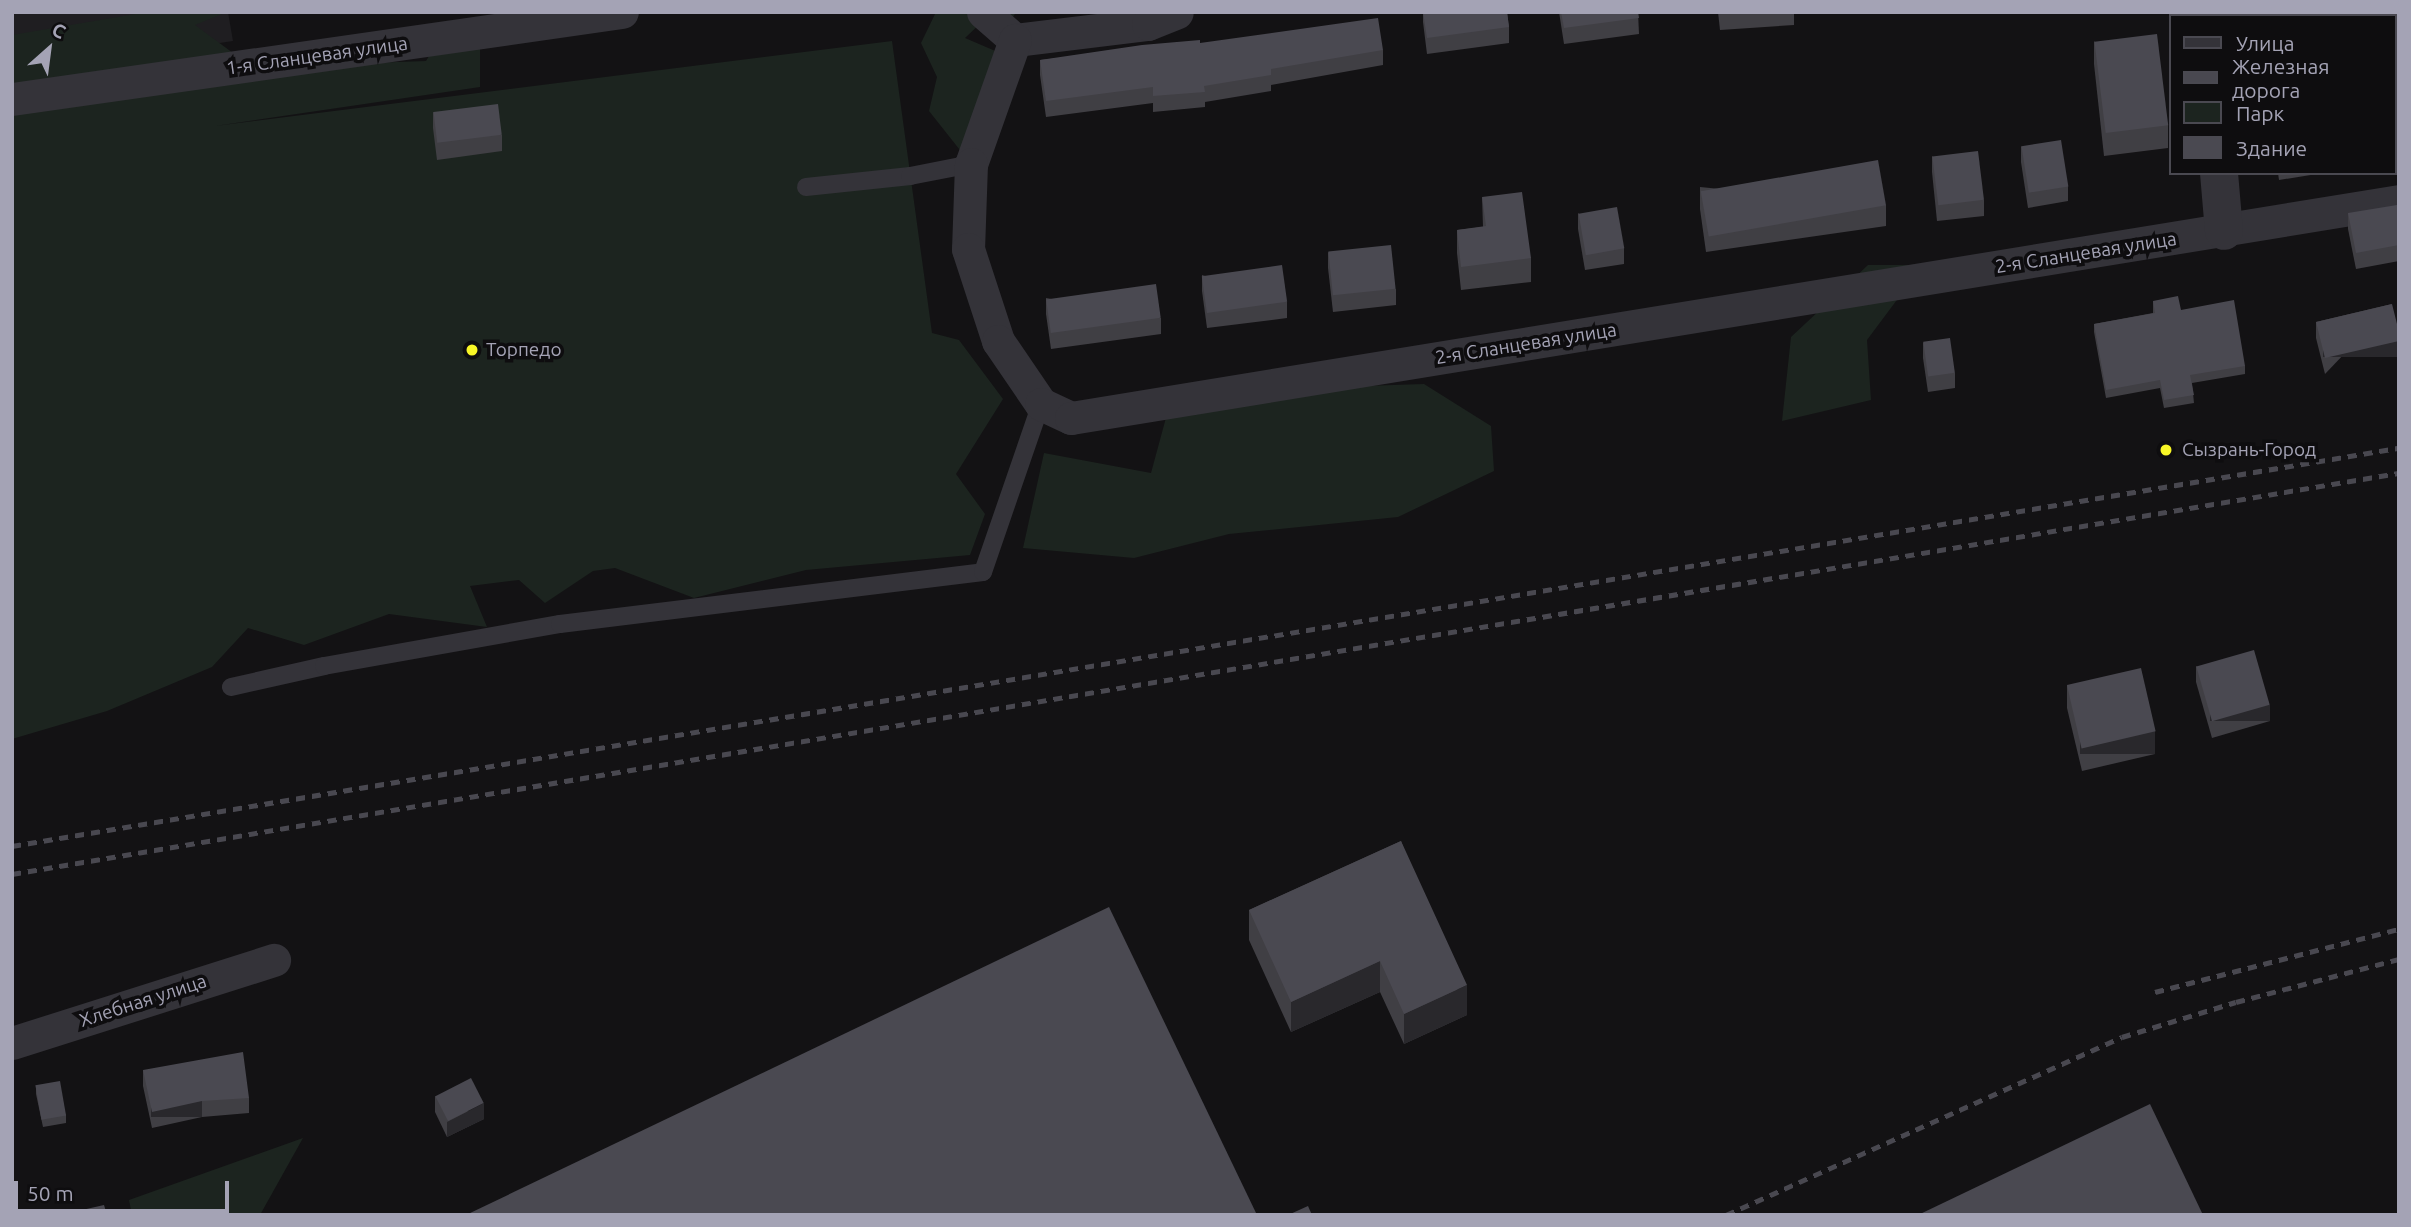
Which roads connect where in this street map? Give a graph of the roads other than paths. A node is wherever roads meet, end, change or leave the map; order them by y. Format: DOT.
graph roads {
  1 [pos="622,12"];
  2 [pos="983,12"];
  3 [pos="1177,12"];
  4 [pos="1014,40"];
  5 [pos="12,99"];
  6 [pos="971,164"];
  7 [pos="2219,175"];
  8 [pos="806,187"];
  9 [pos="2399,201"];
  10 [pos="2224,230"];
  11 [pos="1041,404"];
  12 [pos="231,687"];
  13 [pos="274,960"];
  14 [pos="12,1043"];
  1 -- 5 [label="street, 1-я Сланцевая улица"];
  2 -- 4 [label="street"];
  3 -- 4 [label="street"];
  4 -- 6 [label="street"];
  6 -- 8 [label="lane"];
  6 -- 11 [label="street"];
  7 -- 10 [label="street"];
  9 -- 10 [label="street, 2-я Сланцевая улица"];
  10 -- 11 [label="street, 2-я Сланцевая улица"];
  11 -- 12 [label="lane"];
  13 -- 14 [label="street, Хлебная улица"];
}
